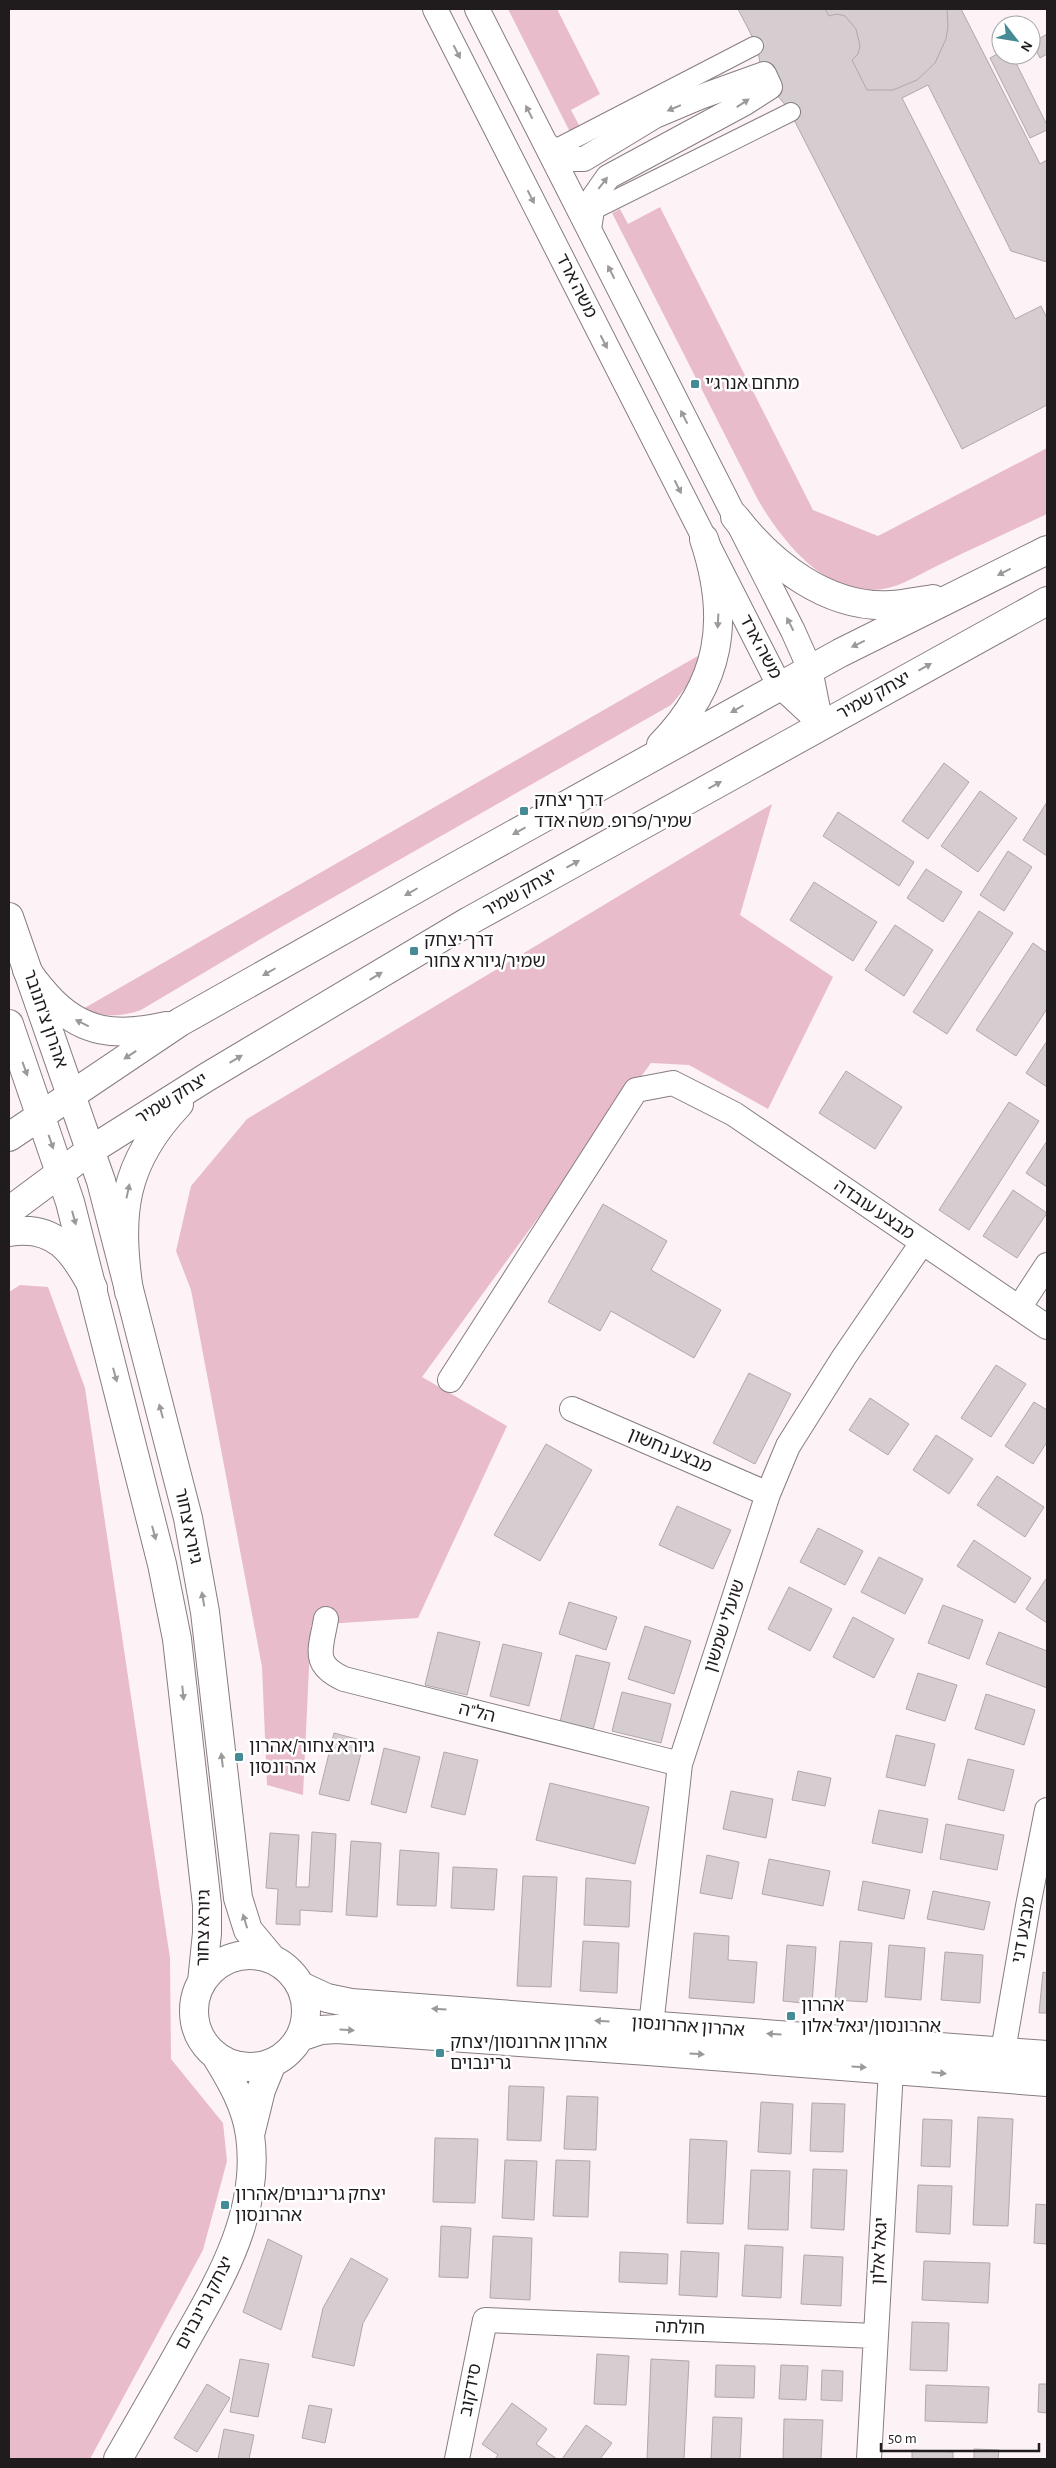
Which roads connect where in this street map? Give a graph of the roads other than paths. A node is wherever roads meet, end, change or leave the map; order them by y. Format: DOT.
graph roads {
  1 [pos="435,9"];
  2 [pos="477,9"];
  3 [pos="754,46"];
  4 [pos="791,112"];
  5 [pos="548,148"];
  6 [pos="589,220"];
  7 [pos="735,518"];
  8 [pos="704,539"];
  9 [pos="1047,550"];
  10 [pos="957,596"];
  11 [pos="1047,600"];
  12 [pos="810,669"];
  13 [pos="780,685"];
  14 [pos="821,724"];
  15 [pos="642,764"];
  16 [pos="9,917"];
  17 [pos="28,970"];
  18 [pos="180,1022"];
  19 [pos="9,1024"];
  20 [pos="207,1077"];
  21 [pos="71,1093"];
  22 [pos="41,1114"];
  23 [pos="9,1136"];
  24 [pos="91,1150"];
  25 [pos="60,1171"];
  26 [pos="9,1211"];
  27 [pos="9,1232"];
  28 [pos="922,1243"];
  29 [pos="1047,1265"];
  30 [pos="93,1288"];
  31 [pos="129,1292"];
  32 [pos="1019,1308"];
  33 [pos="1047,1327"];
  34 [pos="450,1380"];
  35 [pos="572,1409"];
  36 [pos="768,1494"];
  37 [pos="326,1619"];
  38 [pos="680,1764"];
  39 [pos="1047,1810"];
  40 [pos="273,1960"];
  41 [pos="202,1982"];
  42 [pos="301,1986"];
  43 [pos="650,2024"];
  44 [pos="300,2037"];
  45 [pos="648,2051"];
  46 [pos="1003,2051"];
  47 [pos="1047,2055"];
  48 [pos="216,2056"];
  49 [pos="892,2056"];
  50 [pos="272,2063"];
  51 [pos="1047,2082"];
  52 [pos="250,2135"];
  53 [pos="485,2320"];
  54 [pos="875,2336"];
  55 [pos="118,2459"];
  56 [pos="457,2459"];
  57 [pos="869,2459"];
  1 -- 8 [label="street, משה ארד, one-way"];
  5 -- 2 [label="street, משה ארד, one-way"];
  3 -- 5 [label="street"];
  4 -- 6 [label="street"];
  5 -- 6 [label="street, משה ארד"];
  6 -- 5 [label="street, one-way"];
  7 -- 6 [label="street, משה ארד, one-way"];
  7 -- 10 [label="street"];
  12 -- 7 [label="street, משה ארד, one-way"];
  8 -- 13 [label="street, משה ארד"];
  8 -- 15 [label="street, one-way"];
  9 -- 10 [label="street, one-way"];
  10 -- 12 [label="street, one-way"];
  14 -- 11 [label="street, יצחק שמיר, one-way"];
  12 -- 13 [label="street"];
  12 -- 14 [label="street, משה ארד"];
  13 -- 14 [label="street, משה ארד"];
  13 -- 15 [label="street, one-way"];
  20 -- 14 [label="street, יצחק שמיר, one-way"];
  15 -- 18 [label="street, one-way"];
  16 -- 17 [label="street, אהרון צ'חנובר"];
  18 -- 17 [label="street, one-way"];
  17 -- 21 [label="street, אהרון צ'חנובר"];
  18 -- 21 [label="street, one-way"];
  19 -- 22 [label="street, אהרון צ'חנובר, one-way"];
  20 -- 24 [label="street, יצחק שמיר"];
  31 -- 20 [label="street, one-way"];
  21 -- 22 [label="street"];
  21 -- 24 [label="street, גיורא צחור"];
  22 -- 23 [label="street"];
  22 -- 25 [label="street, גיורא צחור, one-way"];
  24 -- 25 [label="street, יצחק שמיר"];
  24 -- 31 [label="street, גיורא צחור"];
  25 -- 26 [label="street, יצחק שמיר"];
  25 -- 30 [label="street, גיורא צחור, one-way"];
  27 -- 30 [label="street"];
  28 -- 32 [label="street, מבצע עובדה"];
  28 -- 34 [label="street, מבצע עובדה"];
  28 -- 36 [label="street, שועלי שמשון"];
  29 -- 32 [label="street"];
  30 -- 41 [label="street, גיורא צחור, one-way"];
  40 -- 31 [label="street, גיורא צחור, one-way"];
  32 -- 33 [label="street, מבצע עובדה"];
  35 -- 36 [label="street, מבצע נחשון"];
  36 -- 38 [label="street, שועלי שמשון"];
  37 -- 38 [label="street, הל\"ה"];
  38 -- 43 [label="street, שועלי שמשון"];
  39 -- 46 [label="street, מבצע דני"];
  40 -- 41 [label="street"];
  40 -- 42 [label="street"];
  41 -- 48 [label="street"];
  43 -- 42 [label="street, אהרון אהרונסון, one-way"];
  42 -- 44 [label="street"];
  43 -- 45 [label="street, שועלי שמשון"];
  49 -- 43 [label="street, אהרון אהרונסון, one-way"];
  44 -- 45 [label="street, אהרון אהרונסון, one-way"];
  44 -- 50 [label="street"];
  45 -- 49 [label="street, אהרון אהרונסון, one-way"];
  46 -- 47 [label="street, אהרון אהרונסון"];
  46 -- 49 [label="street, אהרון אהרונסון"];
  48 -- 50 [label="street"];
  48 -- 52 [label="street, יצחק גרינבוים"];
  49 -- 51 [label="street, אהרון אהרונסון, one-way"];
  49 -- 54 [label="street, יגאל אלון"];
  50 -- 52 [label="street, יצחק גרינבוים"];
  52 -- 55 [label="street, יצחק גרינבוים"];
  53 -- 54 [label="street, חולתה"];
  53 -- 56 [label="street, סידקוב"];
  54 -- 57 [label="street, יגאל אלון"];
}
